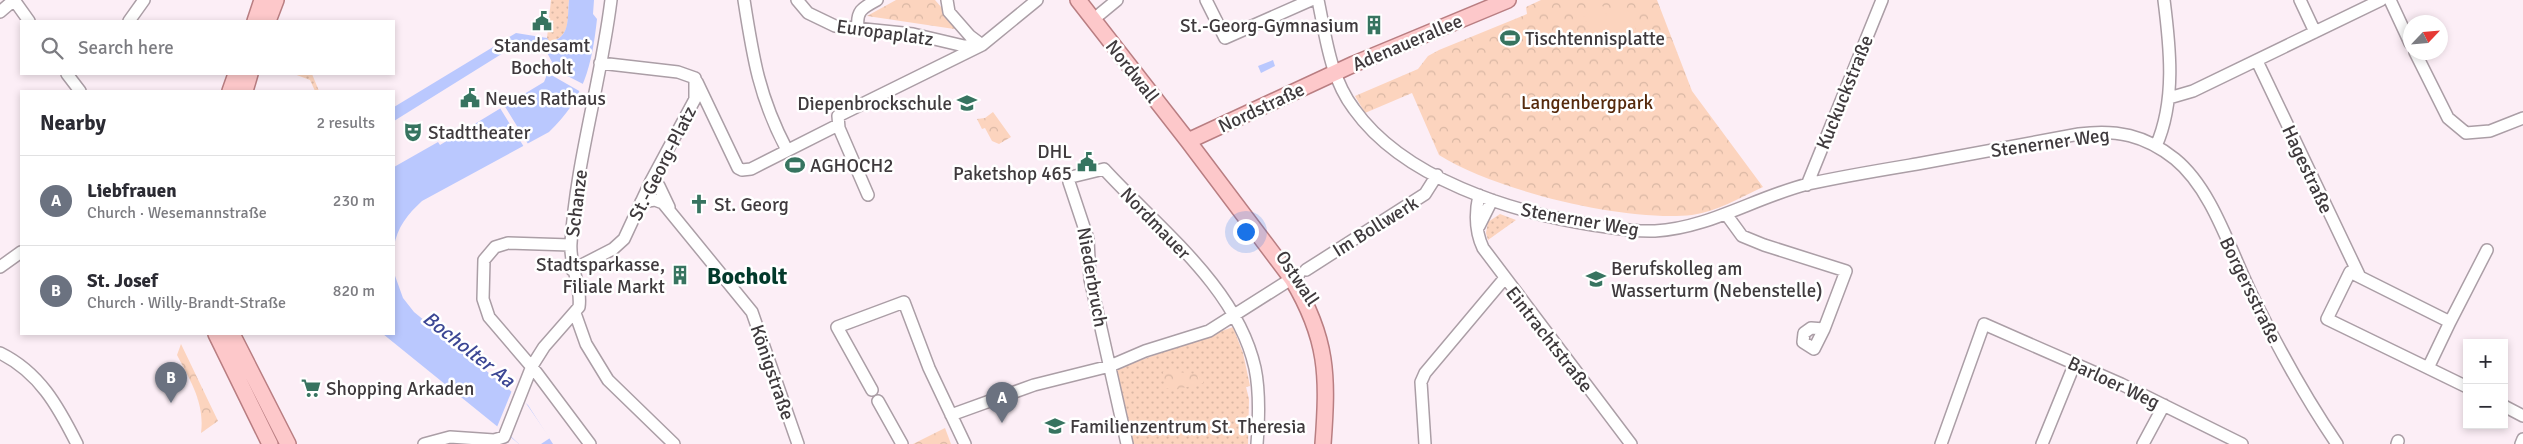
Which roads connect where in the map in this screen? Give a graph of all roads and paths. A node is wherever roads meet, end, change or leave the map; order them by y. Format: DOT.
graph roads {
  1 [pos="14,0"];
  2 [pos="144,0"];
  3 [pos="262,0"];
  4 [pos="276,0"];
  5 [pos="611,0"];
  6 [pos="744,0"];
  7 [pos="797,0"];
  8 [pos="876,0"];
  9 [pos="947,0"];
  10 [pos="1037,0"];
  11 [pos="1078,0"];
  12 [pos="1090,0"];
  13 [pos="1117,0"];
  14 [pos="1206,0"];
  15 [pos="1311,0"];
  16 [pos="1318,0"];
  17 [pos="1882,0"];
  18 [pos="2164,0"];
  19 [pos="2300,0"];
  20 [pos="2381,0"];
  21 [pos="2390,0"];
  22 [pos="1500,2"];
  23 [pos="0,12"];
  24 [pos="1100,14"];
  25 [pos="28,20"];
  26 [pos="130,20"];
  27 [pos="255,20"];
  28 [pos="268,20"];
  29 [pos="858,28"];
  30 [pos="2403,28"];
  31 [pos="2316,32"];
  32 [pos="982,45"];
  33 [pos="2419,60"];
  34 [pos="2257,61"];
  35 [pos="600,64"];
  36 [pos="1334,73"];
  37 [pos="69,75"];
  38 [pos="236,75"];
  39 [pos="250,75"];
  40 [pos="695,78"];
  41 [pos="79,90"];
  42 [pos="230,90"];
  43 [pos="244,90"];
  44 [pos="2169,98"];
  45 [pos="2523,118"];
  46 [pos="838,121"];
  47 [pos="1192,140"];
  48 [pos="2156,146"];
  49 [pos="787,150"];
  50 [pos="1437,175"];
  51 [pos="651,181"];
  52 [pos="1807,185"];
  53 [pos="1070,190"];
  54 [pos="868,195"];
  55 [pos="1478,195"];
  56 [pos="1492,200"];
  57 [pos="641,202"];
  58 [pos="671,213"];
  59 [pos="1726,214"];
  60 [pos="1477,230"];
  61 [pos="570,245"];
  62 [pos="2487,250"];
  63 [pos="20,253"];
  64 [pos="0,267"];
  65 [pos="572,270"];
  66 [pos="1299,274"];
  67 [pos="2360,277"];
  68 [pos="1504,279"];
  69 [pos="574,313"];
  70 [pos="1235,315"];
  71 [pos="2450,322"];
  72 [pos="1824,329"];
  73 [pos="216,335"];
  74 [pos="233,335"];
  75 [pos="3,357"];
  76 [pos="2076,363"];
  77 [pos="532,366"];
  78 [pos="1110,366"];
  79 [pos="2428,368"];
  80 [pos="2463,385"];
  81 [pos="872,390"];
  82 [pos="878,401"];
  83 [pos="2164,405"];
  84 [pos="2508,408"];
  85 [pos="951,415"];
  86 [pos="2523,416"];
  87 [pos="2523,439"];
  88 [pos="77,444"];
  89 [pos="270,444"];
  90 [pos="288,444"];
  91 [pos="424,444"];
  92 [pos="590,444"];
  93 [pos="674,444"];
  94 [pos="799,444"];
  95 [pos="902,444"];
  96 [pos="965,444"];
  97 [pos="1127,444"];
  98 [pos="1257,444"];
  99 [pos="1323,444"];
  100 [pos="1332,444"];
  101 [pos="1426,444"];
  102 [pos="1630,444"];
  103 [pos="1941,444"];
  104 [pos="2042,444"];
  105 [pos="2143,444"];
  106 [pos="2242,444"];
  107 [pos="2337,444"];
  108 [pos="2521,444"];
  1 -- 23 [label="street"];
  1 -- 25 [label="street"];
  2 -- 26 [label="street"];
  3 -- 27 [label="main road"];
  4 -- 28 [label="main road"];
  5 -- 35 [label="street, Schanze"];
  6 -- 49 [label="street"];
  7 -- 29 [label="street, Europaplatz"];
  8 -- 29 [label="street"];
  9 -- 32 [label="street"];
  10 -- 32 [label="street"];
  11 -- 47 [label="main road, Nordwall"];
  12 -- 24 [label="main road, Nordwall"];
  13 -- 24 [label="street"];
  14 -- 15 [label="street"];
  16 -- 36 [label="street, Stenerner Weg"];
  17 -- 52 [label="street, Kuckuckstraße"];
  18 -- 44 [label="street"];
  19 -- 31 [label="street"];
  20 -- 31 [label="street"];
  21 -- 30 [label="street"];
  22 -- 36 [label="main road, Adenauerallee"];
  24 -- 47 [label="main road, Nordwall"];
  29 -- 32 [label="street, Europaplatz"];
  31 -- 34 [label="street"];
  32 -- 46 [label="street"];
  33 -- 45 [label="street"];
  34 -- 44 [label="street"];
  34 -- 67 [label="street, Hagestraße"];
  35 -- 40 [label="street"];
  35 -- 61 [label="street, Schanze"];
  36 -- 47 [label="main road, Nordstraße"];
  36 -- 50 [label="street, Stenerner Weg"];
  37 -- 41 [label="street"];
  38 -- 42 [label="main road"];
  39 -- 43 [label="main road"];
  40 -- 49 [label="street, St.-Georg-Platz"];
  40 -- 51 [label="street, St.-Georg-Platz"];
  44 -- 48 [label="street"];
  46 -- 49 [label="street"];
  46 -- 54 [label="street"];
  47 -- 66 [label="main road, Ostwall"];
  48 -- 52 [label="street, Stenerner Weg"];
  48 -- 107 [label="street, Borgersstraße"];
  50 -- 55 [label="street, Stenerner Weg"];
  50 -- 66 [label="street, Im Bollwerk"];
  51 -- 57 [label="street, St.-Georg-Platz"];
  51 -- 58 [label="street"];
  52 -- 59 [label="street, Stenerner Weg"];
  53 -- 70 [label="street, Nordmauer"];
  53 -- 78 [label="street, Niederbruch"];
  55 -- 56 [label="street, Stenerner Weg"];
  55 -- 60 [label="street, Eintrachtstraße"];
  56 -- 59 [label="street, Stenerner Weg"];
  56 -- 60 [label="street"];
  57 -- 58 [label="street, Königstraße"];
  57 -- 65 [label="street, St.-Georg-Platz"];
  58 -- 94 [label="street, Königstraße"];
  59 -- 72 [label="street"];
  60 -- 68 [label="street, Eintrachtstraße"];
  61 -- 65 [label="street, Schanze"];
  61 -- 77 [label="street"];
  62 -- 71 [label="street"];
  63 -- 64 [label="street"];
  65 -- 69 [label="street, Schanze"];
  66 -- 70 [label="street, Im Bollwerk"];
  66 -- 99 [label="main road, Ostwall"];
  66 -- 100 [label="main road, Ostwall"];
  67 -- 71 [label="street"];
  67 -- 79 [label="street"];
  68 -- 101 [label="street"];
  68 -- 102 [label="street, Eintrachtstraße"];
  69 -- 77 [label="street"];
  69 -- 93 [label="street"];
  70 -- 78 [label="street, Im Bollwerk"];
  70 -- 98 [label="street"];
  71 -- 79 [label="street"];
  73 -- 89 [label="main road"];
  74 -- 90 [label="main road"];
  75 -- 88 [label="street"];
  76 -- 83 [label="street, Barloer Weg"];
  76 -- 103 [label="street, Barloer Weg"];
  76 -- 104 [label="street"];
  77 -- 91 [label="street"];
  77 -- 92 [label="street"];
  78 -- 85 [label="street, Im Bollwerk"];
  78 -- 97 [label="street, Niederbruch"];
  79 -- 80 [label="street"];
  81 -- 85 [label="street"];
  82 -- 95 [label="street"];
  83 -- 105 [label="street"];
  83 -- 106 [label="street, Barloer Weg"];
  84 -- 86 [label="street"];
  85 -- 96 [label="street"];
  87 -- 108 [label="street"];
}
